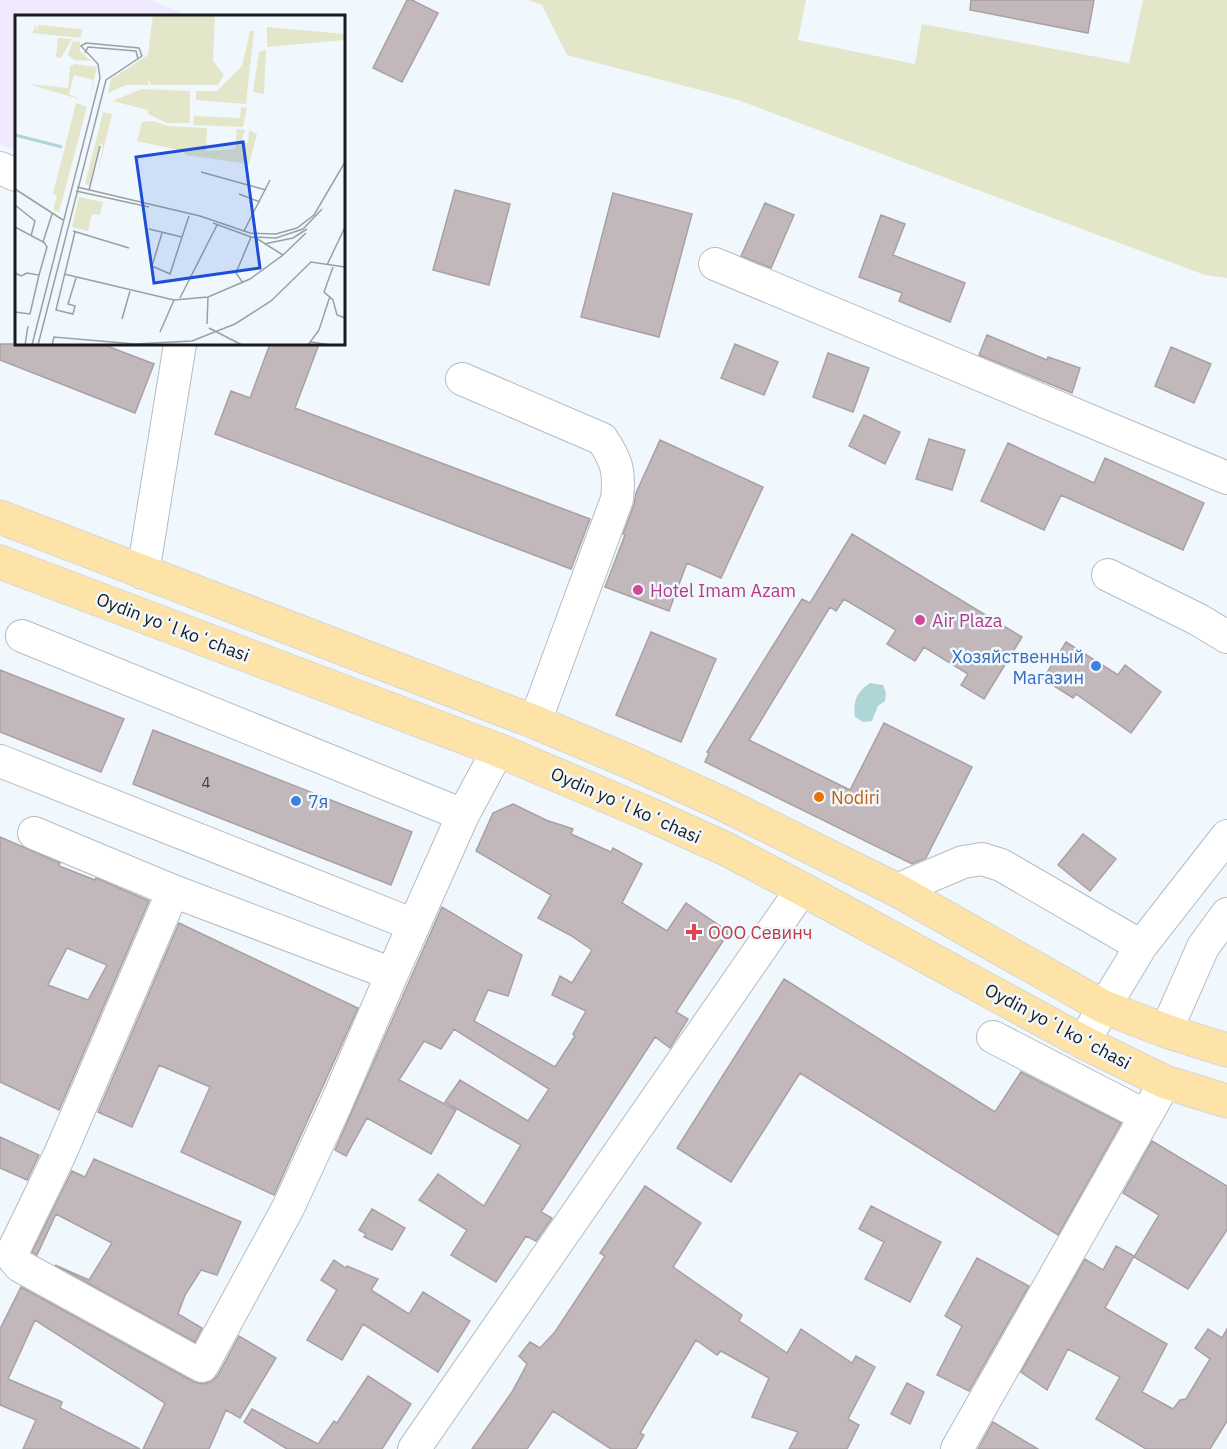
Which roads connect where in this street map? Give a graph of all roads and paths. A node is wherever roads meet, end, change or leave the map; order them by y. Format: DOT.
graph roads {
  1 [pos="0,168"];
  2 [pos="15,175"];
  3 [pos="715,264"];
  4 [pos="180,345"];
  5 [pos="462,379"];
  6 [pos="1227,478"];
  7 [pos="0,517"];
  8 [pos="0,562"];
  9 [pos="143,573"];
  10 [pos="1108,575"];
  11 [pos="22,636"];
  12 [pos="1227,637"];
  13 [pos="535,722"];
  14 [pos="498,750"];
  15 [pos="0,761"];
  16 [pos="463,815"];
  17 [pos="34,833"];
  18 [pos="1227,836"];
  19 [pos="802,889"];
  20 [pos="897,890"];
  21 [pos="173,891"];
  22 [pos="1225,920"];
  23 [pos="414,925"];
  24 [pos="1141,946"];
  25 [pos="392,974"];
  26 [pos="1104,1007"];
  27 [pos="1047,1022"];
  28 [pos="1166,1031"];
  29 [pos="993,1037"];
  30 [pos="1083,1042"];
  31 [pos="1227,1050"];
  32 [pos="1032,1057"];
  33 [pos="1166,1082"];
  34 [pos="1226,1102"];
  35 [pos="1146,1116"];
  36 [pos="414,1449"];
  37 [pos="957,1449"];
  1 -- 2 [label="street"];
  3 -- 6 [label="street"];
  4 -- 9 [label="street"];
  5 -- 13 [label="street"];
  7 -- 9 [label="main road"];
  8 -- 14 [label="main road, Oydin yoʻl koʻchasi"];
  9 -- 13 [label="main road"];
  10 -- 12 [label="street"];
  11 -- 16 [label="street"];
  13 -- 20 [label="main road"];
  14 -- 16 [label="street"];
  14 -- 19 [label="main road, Oydin yoʻl koʻchasi"];
  15 -- 23 [label="street"];
  16 -- 23 [label="street"];
  17 -- 21 [label="street"];
  18 -- 24 [label="street"];
  19 -- 27 [label="main road, Oydin yoʻl koʻchasi"];
  19 -- 36 [label="street"];
  20 -- 24 [label="street"];
  20 -- 26 [label="main road"];
  21 -- 25 [label="street"];
  21 -- 25 [label="street"];
  22 -- 28 [label="street"];
  23 -- 25 [label="street"];
  24 -- 26 [label="street"];
  26 -- 28 [label="main road"];
  26 -- 30 [label="street"];
  27 -- 30 [label="main road, Oydin yoʻl koʻchasi"];
  27 -- 32 [label="street"];
  28 -- 31 [label="main road"];
  29 -- 32 [label="street"];
  30 -- 33 [label="main road, Oydin yoʻl koʻchasi"];
  32 -- 35 [label="street"];
  33 -- 34 [label="main road, Oydin yoʻl koʻchasi"];
  33 -- 35 [label="street"];
  35 -- 37 [label="street"];
}
